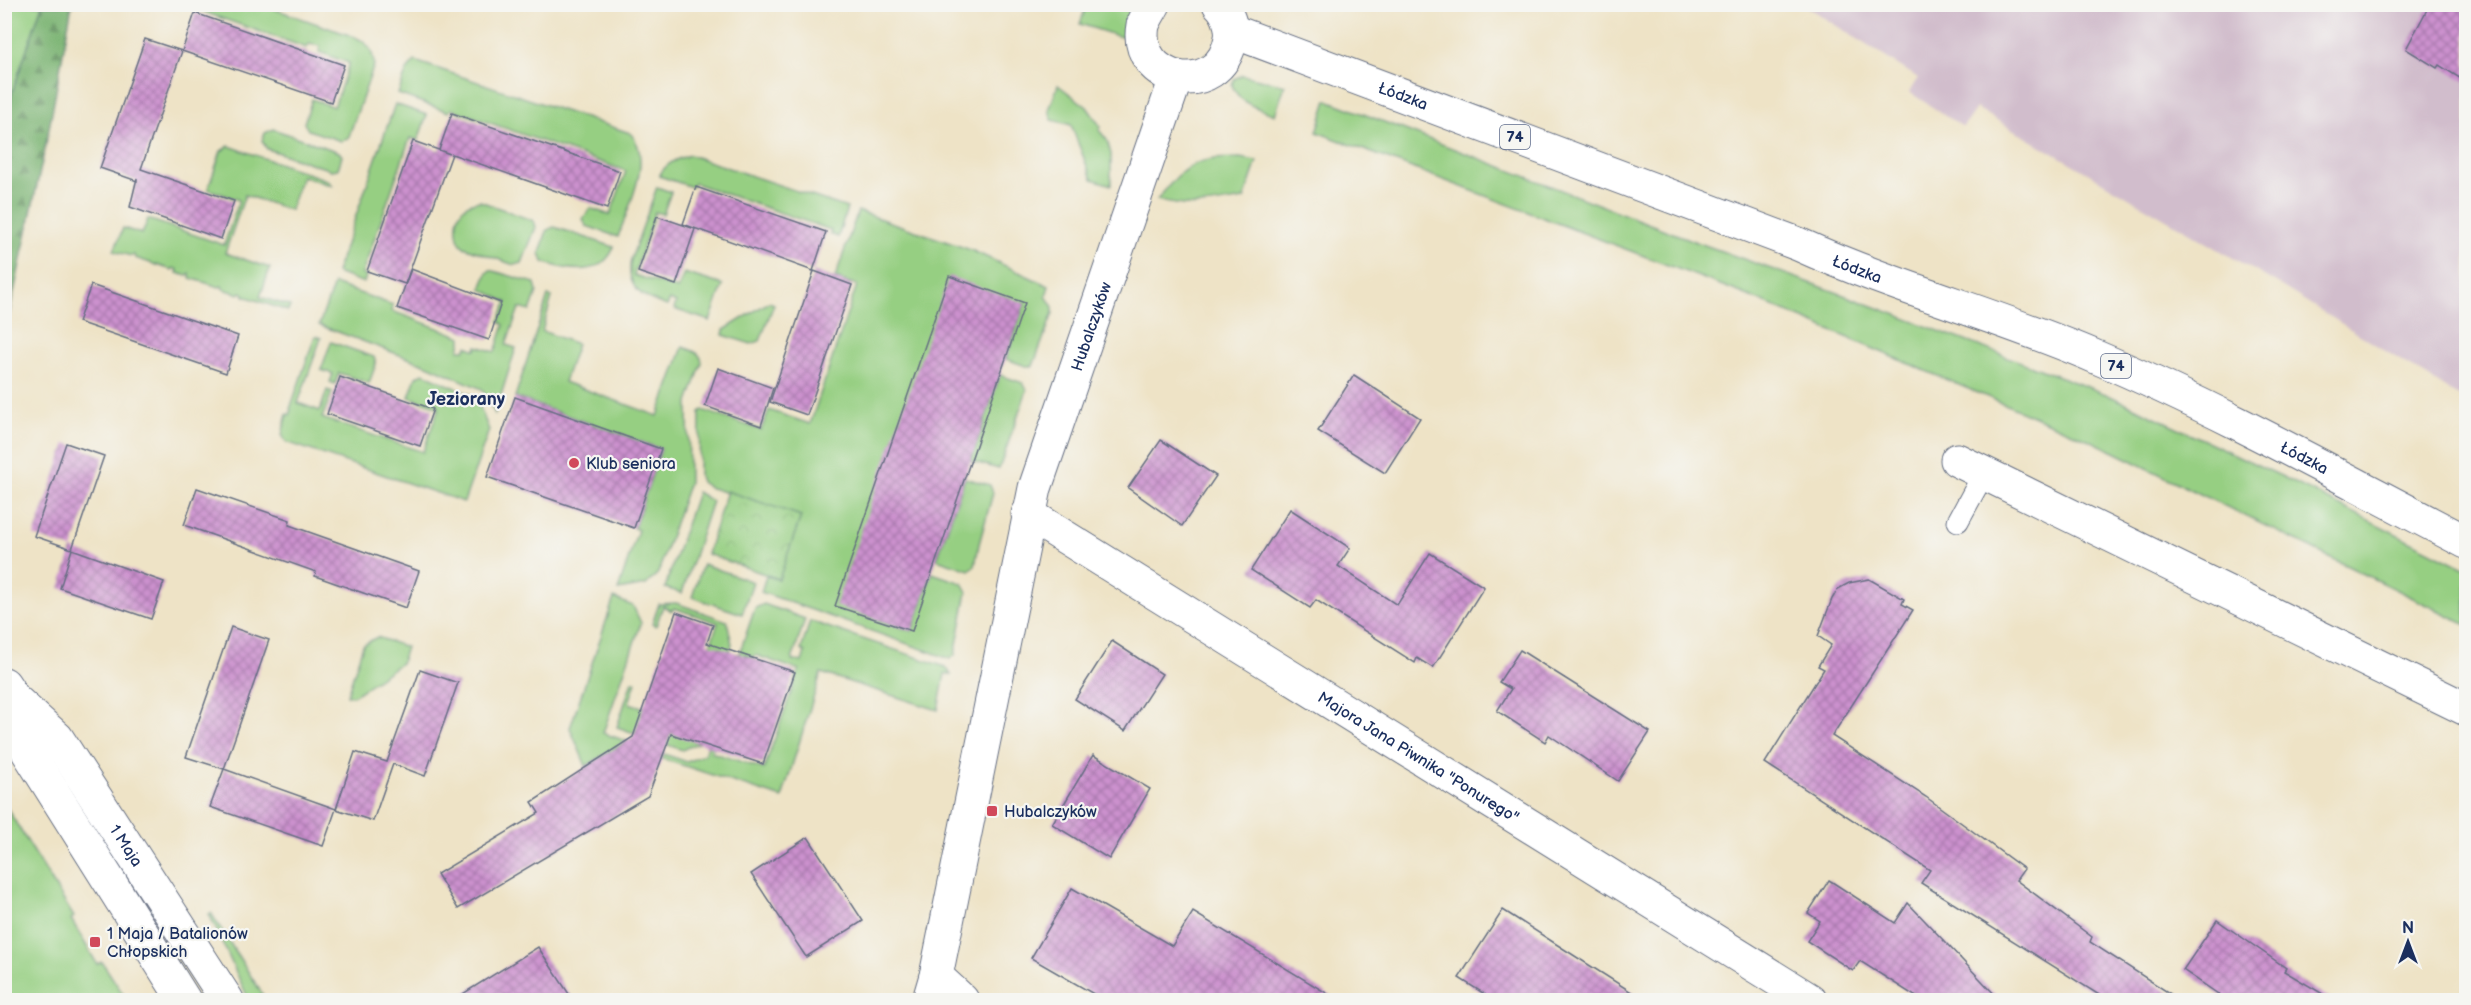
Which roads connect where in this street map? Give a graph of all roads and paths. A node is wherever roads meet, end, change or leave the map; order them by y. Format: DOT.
graph roads {
  1 [pos="1153,5"];
  2 [pos="1225,18"];
  3 [pos="1176,78"];
  4 [pos="1970,467"];
  5 [pos="1028,514"];
  6 [pos="1958,521"];
  7 [pos="2466,543"];
  8 [pos="9,691"];
  9 [pos="2466,709"];
  10 [pos="932,988"];
  11 [pos="184,1000"];
  12 [pos="227,1000"];
  13 [pos="962,1000"];
  14 [pos="1810,1000"];
  1 -- 3 [label="street"];
  2 -- 3 [label="street, 74"];
  2 -- 7 [label="street, Łódzka / 74"];
  3 -- 5 [label="street, Hubalczyków"];
  4 -- 6 [label="lane"];
  4 -- 9 [label="street"];
  5 -- 10 [label="street, Hubalczyków"];
  5 -- 14 [label="street, Majora Jana Piwnika \"Ponurego\""];
  8 -- 11 [label="street, 1 Maja"];
  8 -- 12 [label="street, 1 Maja"];
  10 -- 13 [label="street"];
}
